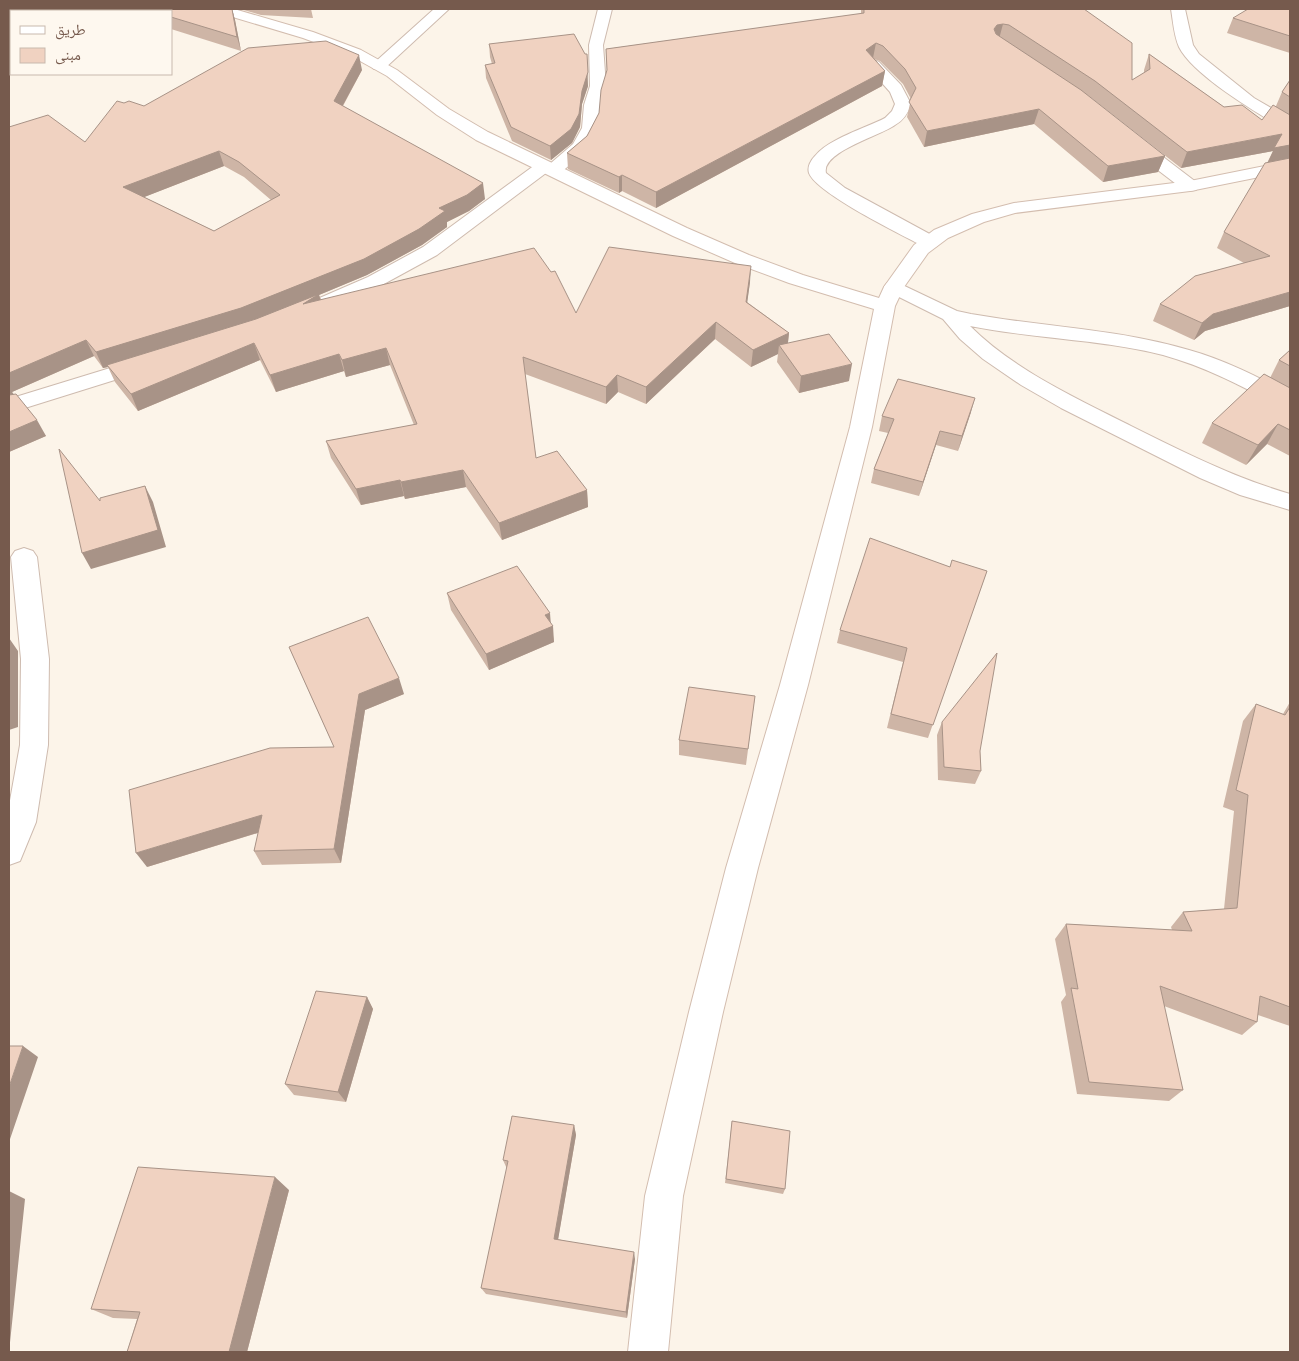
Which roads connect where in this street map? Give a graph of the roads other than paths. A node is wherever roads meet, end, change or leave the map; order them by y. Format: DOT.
graph roads {
  1 [pos="221,9"];
  2 [pos="442,9"];
  3 [pos="605,9"];
  4 [pos="1178,9"];
  5 [pos="874,65"];
  6 [pos="379,66"];
  7 [pos="1290,126"];
  8 [pos="1121,133"];
  9 [pos="1290,166"];
  10 [pos="549,168"];
  11 [pos="1190,186"];
  12 [pos="930,242"];
  13 [pos="890,297"];
  14 [pos="299,314"];
  15 [pos="950,315"];
  16 [pos="165,358"];
  17 [pos="1290,403"];
  18 [pos="9,406"];
  19 [pos="1290,502"];
  20 [pos="24,557"];
  21 [pos="9,851"];
  22 [pos="648,1352"];
  1 -- 6 [label="street"];
  2 -- 6 [label="street"];
  3 -- 10 [label="street"];
  4 -- 7 [label="street"];
  5 -- 12 [label="street"];
  6 -- 10 [label="street"];
  8 -- 11 [label="street"];
  9 -- 11 [label="street"];
  10 -- 13 [label="street"];
  10 -- 14 [label="street"];
  11 -- 12 [label="street"];
  12 -- 13 [label="street"];
  13 -- 15 [label="street"];
  13 -- 22 [label="street"];
  15 -- 17 [label="street"];
  15 -- 19 [label="street"];
  16 -- 18 [label="street"];
  20 -- 21 [label="street"];
}
